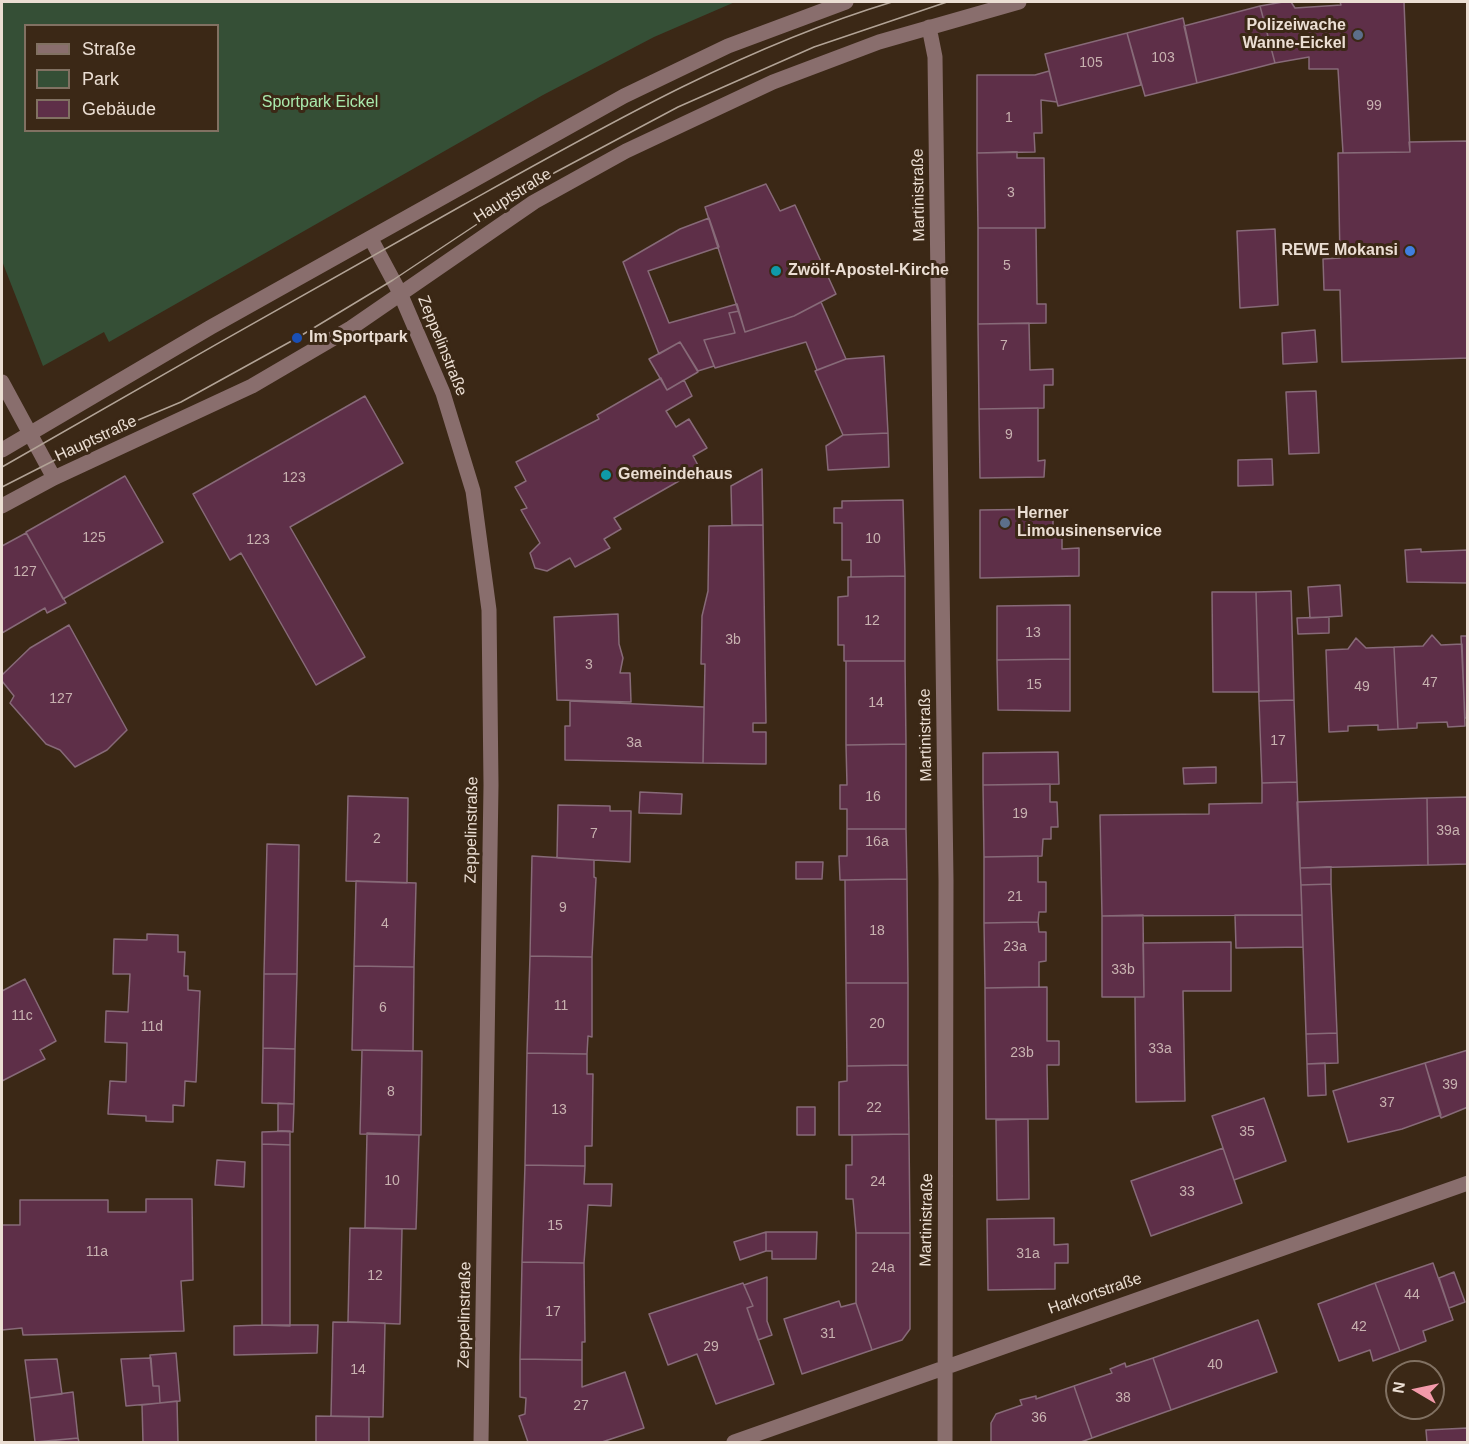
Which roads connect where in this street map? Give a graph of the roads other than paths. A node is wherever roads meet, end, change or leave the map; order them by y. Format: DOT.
graph roads {
  1 [pos="846,2"];
  2 [pos="1019,2"];
  3 [pos="929,27"];
  4 [pos="371,239"];
  5 [pos="400,293"];
  6 [pos="2,382"];
  7 [pos="30,434"];
  8 [pos="2,450"];
  9 [pos="54,478"];
  10 [pos="2,506"];
  11 [pos="1467,1182"];
  12 [pos="944,1366"];
  13 [pos="481,1443"];
  14 [pos="734,1443"];
  15 [pos="945,1443"];
  1 -- 4 [label="street, Hauptstraße"];
  2 -- 3 [label="street, Hauptstraße"];
  3 -- 5 [label="street, Hauptstraße"];
  3 -- 12 [label="street, Martinistraße"];
  4 -- 5 [label="street, Zeppelinstraße"];
  4 -- 7 [label="street, Hauptstraße"];
  5 -- 9 [label="street, Hauptstraße"];
  5 -- 13 [label="street, Zeppelinstraße"];
  6 -- 7 [label="street"];
  7 -- 8 [label="street, Hauptstraße"];
  7 -- 9 [label="street, Hauptstraße"];
  9 -- 10 [label="street, Hauptstraße"];
  11 -- 12 [label="street, Harkortstraße"];
  12 -- 14 [label="street, Harkortstraße"];
  12 -- 15 [label="street, Martinistraße"];
}
